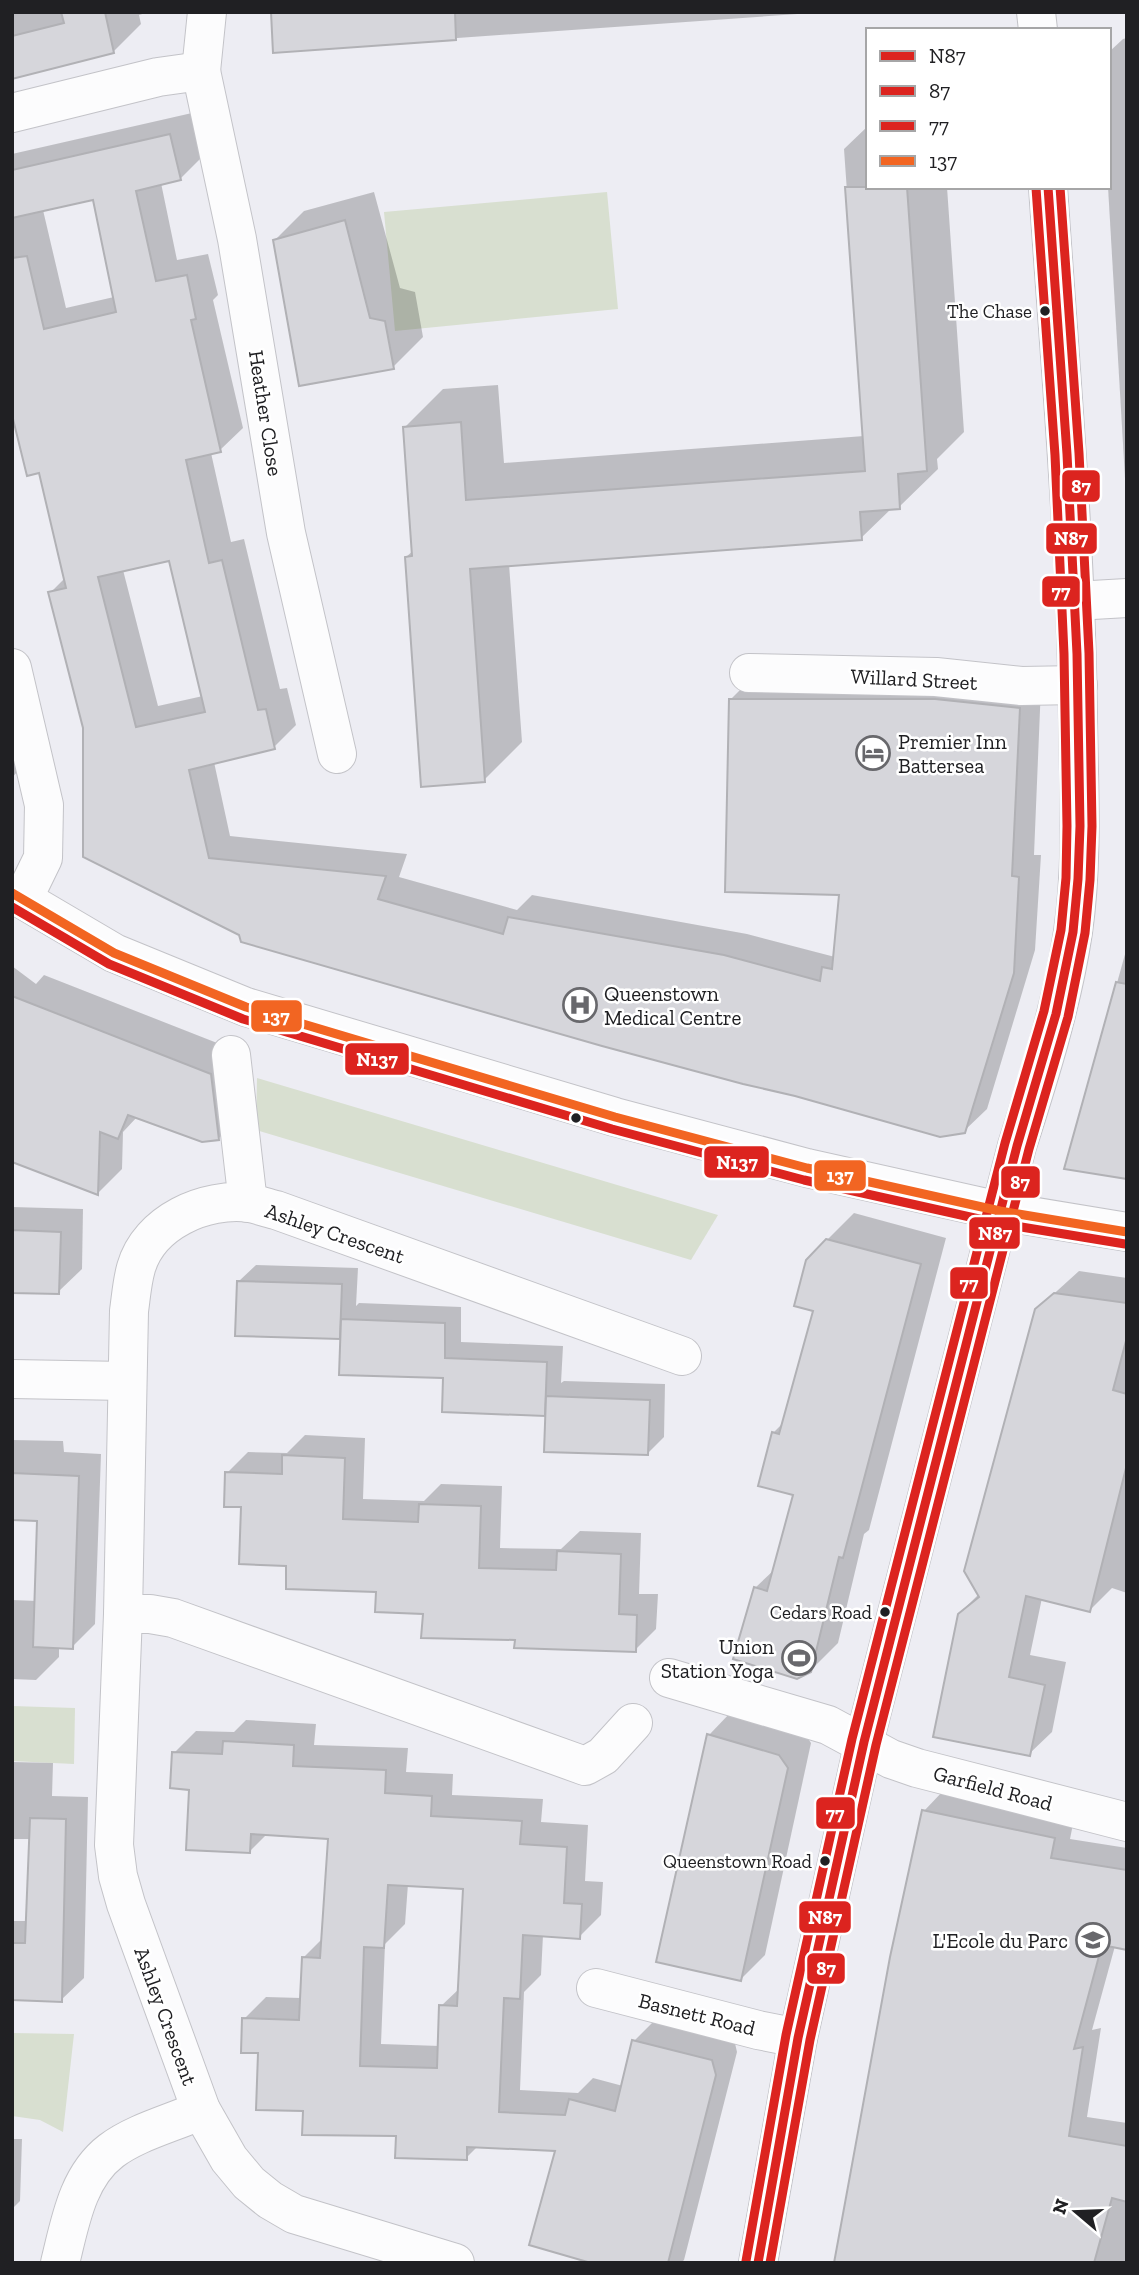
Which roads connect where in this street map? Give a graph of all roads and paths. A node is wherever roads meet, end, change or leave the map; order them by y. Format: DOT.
graph roads {
  1 [pos="207,12"];
  2 [pos="201,71"];
  3 [pos="12,113"];
  4 [pos="1048,189"];
  5 [pos="1127,598"];
  6 [pos="1075,601"];
  7 [pos="12,668"];
  8 [pos="749,673"];
  9 [pos="1078,685"];
  10 [pos="337,754"];
  11 [pos="18,896"];
  12 [pos="231,1055"];
  13 [pos="248,1203"];
  14 [pos="1000,1211"];
  15 [pos="1127,1232"];
  16 [pos="682,1356"];
  17 [pos="12,1379"];
  18 [pos="126,1381"];
  19 [pos="122,1614"];
  20 [pos="669,1678"];
  21 [pos="633,1723"];
  22 [pos="864,1742"];
  23 [pos="1127,1822"];
  24 [pos="596,1988"];
  25 [pos="798,2038"];
  26 [pos="201,2110"];
  27 [pos="60,2263"];
  28 [pos="456,2263"];
  29 [pos="758,2263"];
  1 -- 2 [label="street, Heather Close"];
  2 -- 3 [label="street"];
  2 -- 10 [label="street, Heather Close"];
  4 -- 6 [label="street"];
  5 -- 6 [label="street"];
  6 -- 9 [label="street"];
  7 -- 11 [label="street"];
  8 -- 9 [label="street, Willard Street"];
  9 -- 14 [label="street"];
  11 -- 14 [label="street"];
  12 -- 13 [label="street"];
  13 -- 16 [label="street, Ashley Crescent"];
  13 -- 18 [label="street, Ashley Crescent"];
  14 -- 15 [label="street"];
  14 -- 22 [label="street"];
  17 -- 18 [label="street"];
  18 -- 19 [label="street, Ashley Crescent"];
  19 -- 21 [label="street"];
  19 -- 26 [label="street, Ashley Crescent"];
  20 -- 22 [label="street, Garfield Road"];
  22 -- 23 [label="street, Garfield Road"];
  22 -- 25 [label="street"];
  24 -- 25 [label="street, Basnett Road"];
  25 -- 29 [label="street"];
  26 -- 27 [label="street"];
  26 -- 28 [label="street, Ashley Crescent"];
}
